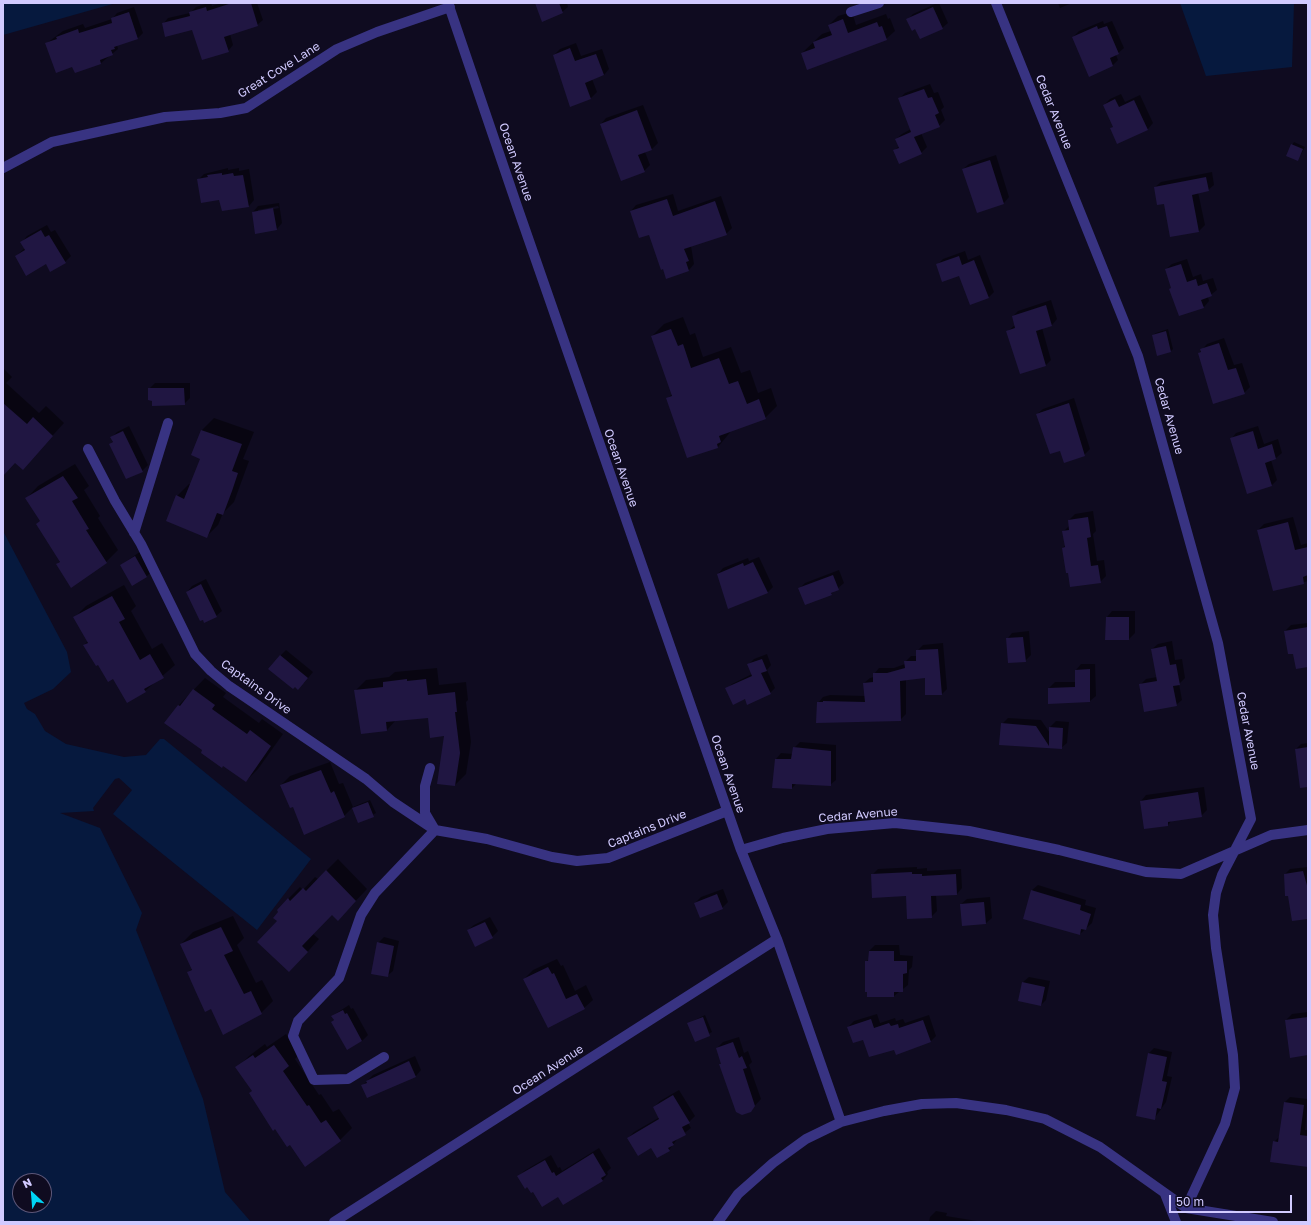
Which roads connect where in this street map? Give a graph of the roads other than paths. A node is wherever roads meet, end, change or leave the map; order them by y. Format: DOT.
graph roads {
  1 [pos="879,3"];
  2 [pos="996,3"];
  3 [pos="449,5"];
  4 [pos="851,12"];
  5 [pos="3,168"];
  6 [pos="168,423"];
  7 [pos="88,449"];
  8 [pos="134,533"];
  9 [pos="430,768"];
  10 [pos="727,811"];
  11 [pos="435,830"];
  12 [pos="1308,830"];
  13 [pos="741,850"];
  14 [pos="1234,851"];
  15 [pos="777,939"];
  16 [pos="384,1057"];
  17 [pos="840,1122"];
  18 [pos="1165,1194"];
  19 [pos="1186,1208"];
  20 [pos="1211,1217"];
  21 [pos="334,1222"];
  22 [pos="718,1222"];
  23 [pos="1176,1222"];
  24 [pos="1273,1222"];
  1 -- 4 [label="street"];
  2 -- 14 [label="street, Cedar Avenue"];
  3 -- 5 [label="street, Great Cove Lane"];
  3 -- 10 [label="street, Ocean Avenue"];
  6 -- 8 [label="street"];
  7 -- 8 [label="street, Captains Drive"];
  8 -- 11 [label="street, Captains Drive"];
  9 -- 11 [label="street"];
  10 -- 11 [label="street, Captains Drive"];
  10 -- 13 [label="street, Ocean Avenue"];
  11 -- 16 [label="street"];
  12 -- 14 [label="street, Cedar Avenue"];
  13 -- 14 [label="street, Cedar Avenue"];
  13 -- 15 [label="street, Ocean Avenue"];
  14 -- 19 [label="street, Cedar Avenue"];
  15 -- 17 [label="street, Ocean Avenue"];
  15 -- 21 [label="street, Ocean Avenue"];
  17 -- 18 [label="street"];
  17 -- 22 [label="street"];
  18 -- 19 [label="street"];
  18 -- 23 [label="street"];
  19 -- 20 [label="street"];
  20 -- 24 [label="street"];
}
